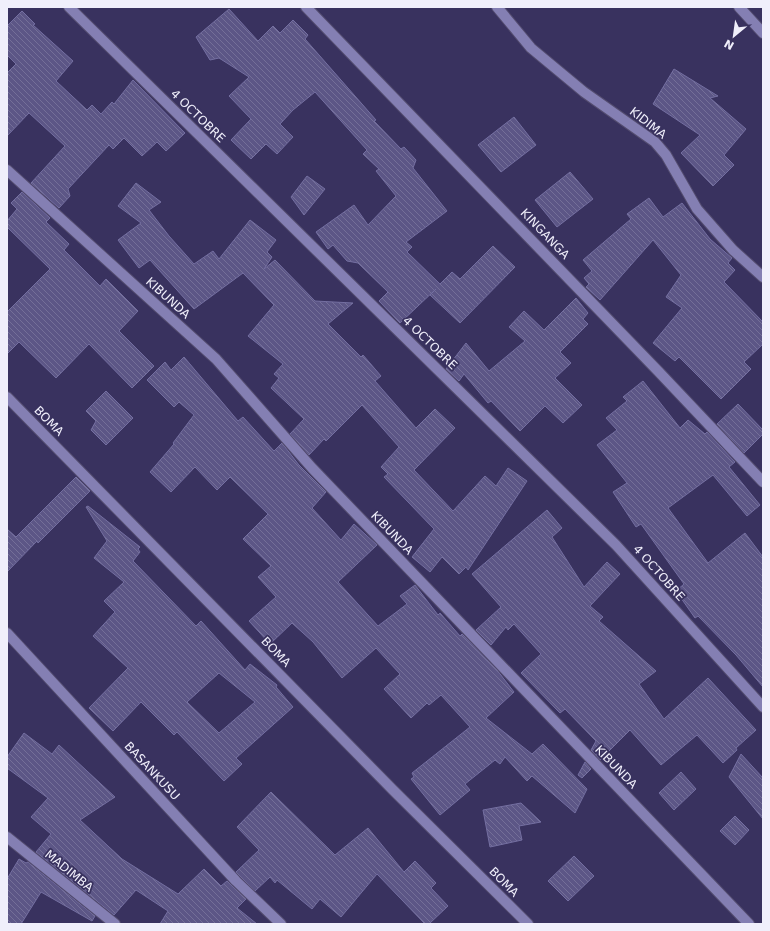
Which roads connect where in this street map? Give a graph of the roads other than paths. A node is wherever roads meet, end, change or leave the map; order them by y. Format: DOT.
graph roads {
  1 [pos="69,7"];
  2 [pos="306,7"];
  3 [pos="497,7"];
  4 [pos="739,7"];
  5 [pos="763,33"];
  6 [pos="7,170"];
  7 [pos="763,277"];
  8 [pos="7,397"];
  9 [pos="763,482"];
  10 [pos="7,632"];
  11 [pos="763,707"];
  12 [pos="7,837"];
  13 [pos="115,924"];
  14 [pos="281,924"];
  15 [pos="528,924"];
  16 [pos="749,924"];
  1 -- 11 [label="street, 4 OCTOBRE"];
  2 -- 9 [label="street, KINGANGA"];
  3 -- 7 [label="street, KIDIMA"];
  4 -- 5 [label="street"];
  6 -- 16 [label="street, KIBUNDA"];
  8 -- 15 [label="street, BOMA"];
  10 -- 14 [label="street, BASANKUSU"];
  12 -- 13 [label="street, MADIMBA"];
}
